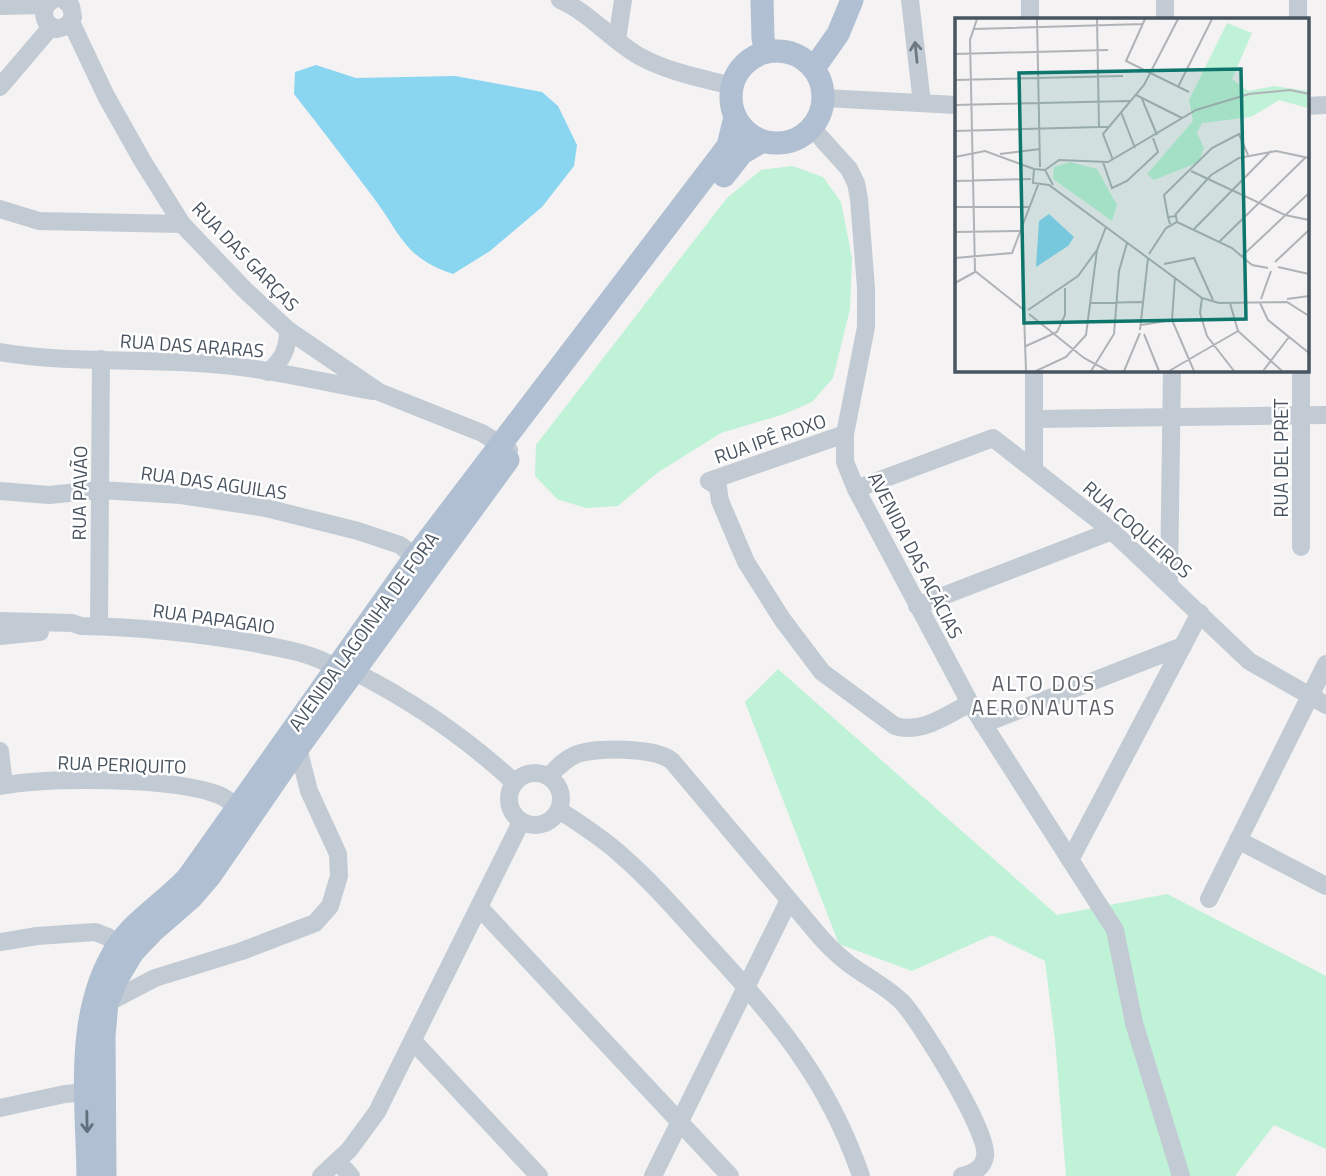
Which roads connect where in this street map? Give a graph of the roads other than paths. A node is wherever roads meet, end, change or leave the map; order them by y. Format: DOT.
graph roads {
  1 [pos="560,0"];
  2 [pos="623,0"];
  3 [pos="762,0"];
  4 [pos="852,0"];
  5 [pos="910,0"];
  6 [pos="1030,0"];
  7 [pos="1165,0"];
  8 [pos="1298,0"];
  9 [pos="60,1"];
  10 [pos="0,6"];
  11 [pos="1030,18"];
  12 [pos="1166,18"];
  13 [pos="1298,18"];
  14 [pos="71,22"];
  15 [pos="51,27"];
  16 [pos="617,40"];
  17 [pos="766,52"];
  18 [pos="814,68"];
  19 [pos="732,86"];
  20 [pos="0,87"];
  21 [pos="824,98"];
  22 [pos="922,103"];
  23 [pos="955,105"];
  24 [pos="1308,106"];
  25 [pos="1326,106"];
  26 [pos="735,117"];
  27 [pos="812,128"];
  28 [pos="761,142"];
  29 [pos="0,209"];
  30 [pos="182,224"];
  31 [pos="288,330"];
  32 [pos="0,352"];
  33 [pos="102,359"];
  34 [pos="1034,371"];
  35 [pos="1172,371"];
  36 [pos="1301,371"];
  37 [pos="268,372"];
  38 [pos="379,392"];
  39 [pos="1326,415"];
  40 [pos="1173,416"];
  41 [pos="1301,416"];
  42 [pos="1034,419"];
  43 [pos="845,434"];
  44 [pos="507,448"];
  45 [pos="1034,468"];
  46 [pos="856,489"];
  47 [pos="100,490"];
  48 [pos="0,491"];
  49 [pos="1112,531"];
  50 [pos="1301,547"];
  51 [pos="415,557"];
  52 [pos="1169,583"];
  53 [pos="918,606"];
  54 [pos="1200,613"];
  55 [pos="0,621"];
  56 [pos="90,626"];
  57 [pos="0,636"];
  58 [pos="1183,646"];
  59 [pos="1326,664"];
  60 [pos="345,670"];
  61 [pos="1318,701"];
  62 [pos="970,703"];
  63 [pos="983,724"];
  64 [pos="299,748"];
  65 [pos="0,751"];
  66 [pos="549,776"];
  67 [pos="514,782"];
  68 [pos="2,785"];
  69 [pos="237,807"];
  70 [pos="559,810"];
  71 [pos="521,822"];
  72 [pos="1238,840"];
  73 [pos="1070,860"];
  74 [pos="1326,886"];
  75 [pos="1209,899"];
  76 [pos="789,900"];
  77 [pos="479,907"];
  78 [pos="0,942"];
  79 [pos="117,947"];
  80 [pos="746,986"];
  81 [pos="107,1003"];
  82 [pos="413,1041"];
  83 [pos="87,1092"];
  84 [pos="0,1108"];
  85 [pos="679,1122"];
  86 [pos="338,1161"];
  87 [pos="88,1176"];
  88 [pos="105,1176"];
  89 [pos="321,1176"];
  90 [pos="351,1176"];
  91 [pos="539,1176"];
  92 [pos="653,1176"];
  93 [pos="730,1176"];
  94 [pos="861,1176"];
  95 [pos="962,1176"];
  96 [pos="1181,1176"];
  1 -- 16 [label="street"];
  2 -- 16 [label="street"];
  3 -- 17 [label="main road"];
  4 -- 18 [label="main road"];
  22 -- 5 [label="street, one-way"];
  6 -- 11 [label="street"];
  7 -- 12 [label="street"];
  8 -- 13 [label="street"];
  9 -- 10 [label="street"];
  9 -- 14 [label="street"];
  9 -- 15 [label="street"];
  14 -- 15 [label="street"];
  14 -- 30 [label="street, RUA DAS GARÇAS"];
  15 -- 20 [label="street"];
  16 -- 19 [label="street"];
  17 -- 18 [label="main road"];
  17 -- 19 [label="main road"];
  18 -- 21 [label="main road"];
  19 -- 26 [label="main road"];
  21 -- 22 [label="street"];
  21 -- 27 [label="main road"];
  22 -- 23 [label="street"];
  24 -- 25 [label="street"];
  26 -- 28 [label="main road"];
  26 -- 44 [label="main road, AVENIDA LAGOINHA DE FORA"];
  27 -- 28 [label="main road"];
  27 -- 43 [label="street, AVENIDA DAS ACÁCIAS"];
  28 -- 44 [label="main road, AVENIDA LAGOINHA DE FORA"];
  29 -- 30 [label="street"];
  30 -- 31 [label="street, RUA DAS GARÇAS"];
  31 -- 37 [label="street"];
  31 -- 38 [label="street, RUA DAS GARÇAS"];
  32 -- 33 [label="street, RUA DAS ARARAS"];
  33 -- 37 [label="street, RUA DAS ARARAS"];
  33 -- 47 [label="street, RUA PAVÃO"];
  34 -- 42 [label="street"];
  35 -- 40 [label="street"];
  36 -- 41 [label="street, RUA DEL PRET"];
  37 -- 38 [label="street, RUA DAS ARARAS"];
  38 -- 44 [label="street, RUA DAS GARÇAS"];
  39 -- 41 [label="street"];
  40 -- 41 [label="street"];
  40 -- 42 [label="street"];
  40 -- 52 [label="street"];
  41 -- 50 [label="street, RUA DEL PRET"];
  42 -- 45 [label="street"];
  43 -- 46 [label="street, AVENIDA DAS ACÁCIAS"];
  43 -- 62 [label="street, RUA IPÊ ROXO"];
  44 -- 51 [label="main road, AVENIDA LAGOINHA DE FORA"];
  44 -- 60 [label="main road, AVENIDA LAGOINHA DE FORA"];
  45 -- 46 [label="street, RUA COQUEIROS"];
  45 -- 49 [label="street, RUA COQUEIROS"];
  46 -- 53 [label="street, AVENIDA DAS ACÁCIAS"];
  47 -- 48 [label="street, RUA DAS AGUILAS"];
  47 -- 51 [label="street, RUA DAS AGUILAS"];
  47 -- 56 [label="street, RUA PAVÃO"];
  49 -- 52 [label="street, RUA COQUEIROS"];
  49 -- 53 [label="street"];
  51 -- 60 [label="main road, AVENIDA LAGOINHA DE FORA"];
  52 -- 54 [label="street, RUA COQUEIROS"];
  53 -- 62 [label="street, AVENIDA DAS ACÁCIAS"];
  54 -- 58 [label="street"];
  54 -- 61 [label="street, RUA COQUEIROS"];
  55 -- 56 [label="street, RUA PAPAGAIO"];
  56 -- 57 [label="street, RUA PAPAGAIO"];
  56 -- 60 [label="street, RUA PAPAGAIO"];
  58 -- 63 [label="street"];
  58 -- 73 [label="street"];
  59 -- 61 [label="street"];
  60 -- 64 [label="main road, AVENIDA LAGOINHA DE FORA"];
  60 -- 67 [label="street, RUA PAPAGAIO"];
  60 -- 69 [label="main road, AVENIDA LAGOINHA DE FORA"];
  61 -- 72 [label="street"];
  62 -- 63 [label="street, AVENIDA DAS ACÁCIAS"];
  63 -- 73 [label="street, AVENIDA DAS ACÁCIAS"];
  64 -- 81 [label="main road, AVENIDA LAGOINHA DE FORA"];
  64 -- 81 [label="street"];
  65 -- 68 [label="street"];
  66 -- 67 [label="street"];
  66 -- 70 [label="street"];
  66 -- 76 [label="street"];
  67 -- 71 [label="street"];
  68 -- 69 [label="street, RUA PERIQUITO"];
  69 -- 79 [label="main road, AVENIDA LAGOINHA DE FORA"];
  70 -- 71 [label="street"];
  70 -- 80 [label="street"];
  71 -- 77 [label="street"];
  72 -- 74 [label="street"];
  72 -- 75 [label="street"];
  73 -- 96 [label="street, AVENIDA DAS ACÁCIAS"];
  76 -- 80 [label="street"];
  76 -- 95 [label="street"];
  77 -- 82 [label="street"];
  77 -- 85 [label="street"];
  78 -- 79 [label="street"];
  79 -- 83 [label="main road, AVENIDA LAGOINHA DE FORA"];
  80 -- 85 [label="street"];
  80 -- 94 [label="street"];
  81 -- 88 [label="main road, AVENIDA LAGOINHA DE FORA"];
  82 -- 86 [label="street"];
  82 -- 91 [label="street"];
  83 -- 84 [label="street"];
  83 -- 87 [label="main road, AVENIDA LAGOINHA DE FORA, one-way"];
  85 -- 92 [label="street"];
  85 -- 93 [label="street"];
  86 -- 89 [label="street"];
  86 -- 90 [label="street"];
}
